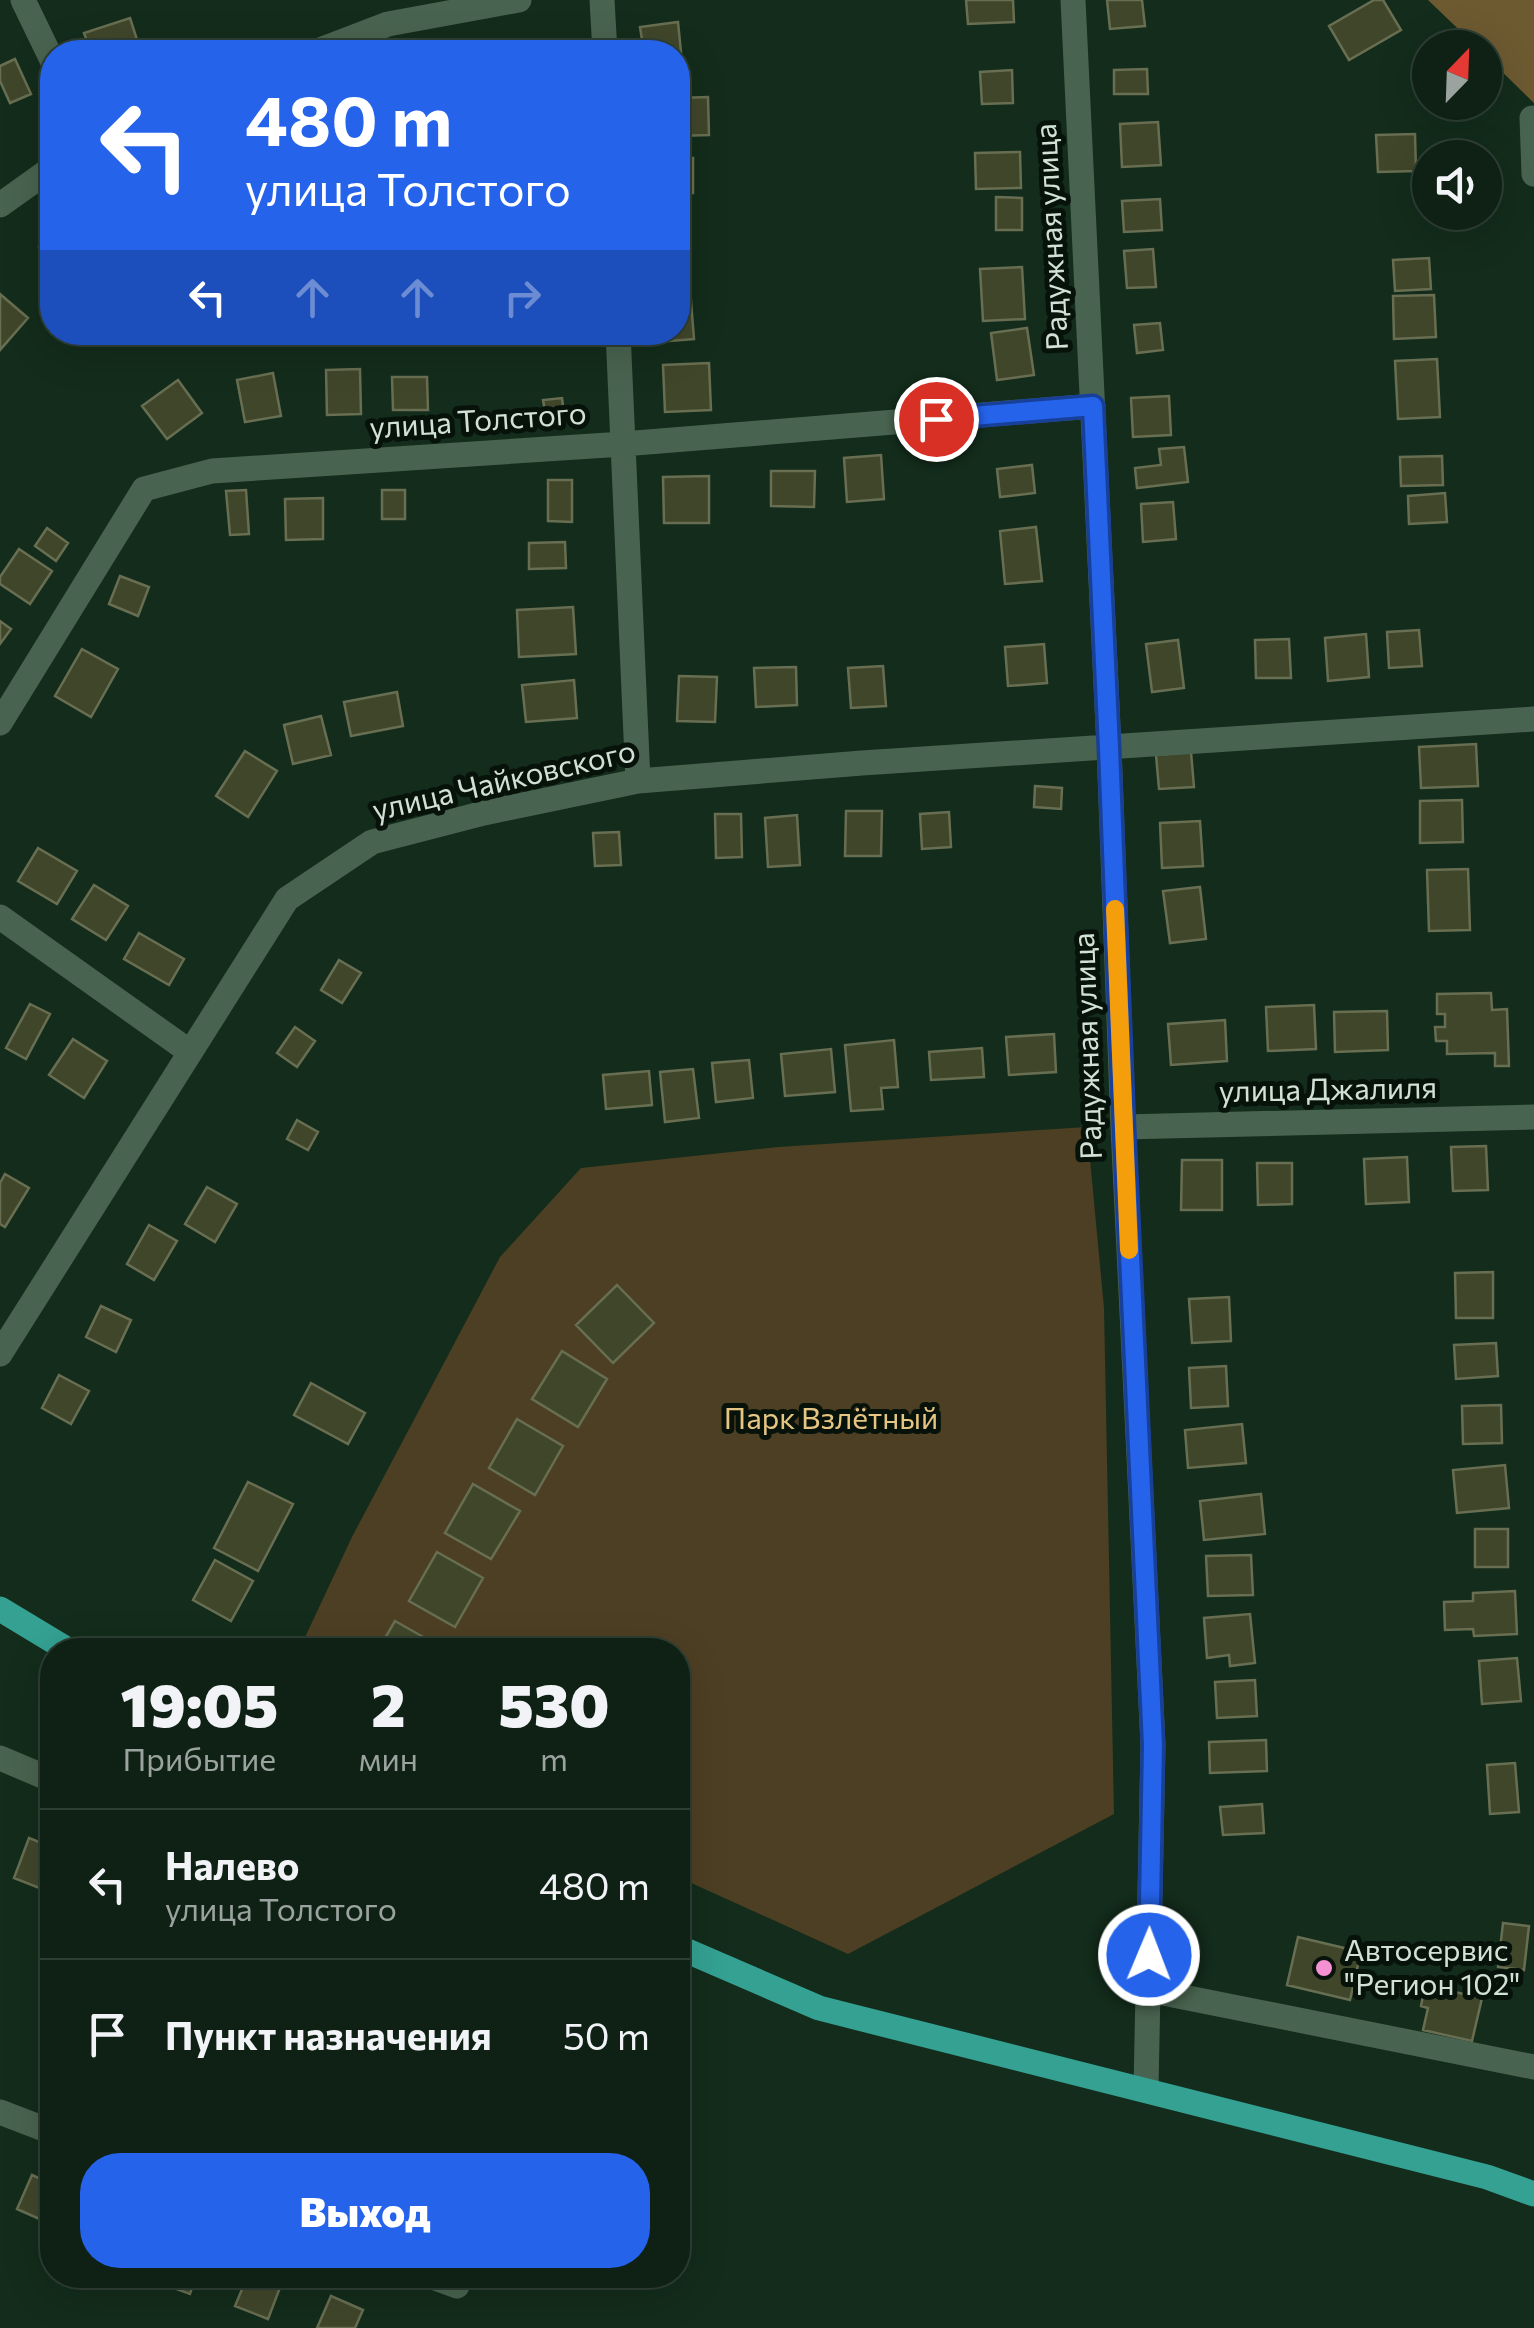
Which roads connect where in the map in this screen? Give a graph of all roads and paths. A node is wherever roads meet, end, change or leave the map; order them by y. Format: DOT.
graph roads {
  1 [pos="23,0"];
  2 [pos="519,0"];
  3 [pos="602,0"];
  4 [pos="1073,0"];
  5 [pos="42,40"];
  6 [pos="346,40"];
  7 [pos="604,40"];
  8 [pos="1532,118"];
  9 [pos="1534,174"];
  10 [pos="40,177"];
  11 [pos="0,205"];
  12 [pos="619,345"];
  13 [pos="1093,406"];
  14 [pos="623,444"];
  15 [pos="1534,719"];
  16 [pos="0,723"];
  17 [pos="1109,748"];
  18 [pos="638,780"];
  19 [pos="0,917"];
  20 [pos="190,1052"];
  21 [pos="1534,1117"];
  22 [pos="1124,1128"];
  23 [pos="0,1354"];
  24 [pos="0,1609"];
  25 [pos="48,1638"];
  26 [pos="0,1758"];
  27 [pos="40,1775"];
  28 [pos="690,1952"];
  29 [pos="1148,1990"];
  30 [pos="1534,2067"];
  31 [pos="1146,2089"];
  32 [pos="0,2112"];
  33 [pos="40,2127"];
  34 [pos="1534,2194"];
  1 -- 5 [label="street"];
  2 -- 6 [label="street"];
  3 -- 7 [label="street"];
  4 -- 13 [label="street, Радужная улица"];
  8 -- 9 [label="street"];
  10 -- 11 [label="street"];
  12 -- 14 [label="street"];
  13 -- 14 [label="street, улица Толстого"];
  13 -- 17 [label="street, Радужная улица"];
  14 -- 16 [label="street, улица Толстого"];
  14 -- 18 [label="street"];
  15 -- 17 [label="street, улица Чайковского"];
  17 -- 18 [label="street, улица Чайковского"];
  17 -- 22 [label="street, Радужная улица"];
  18 -- 20 [label="street, улица Чайковского"];
  19 -- 20 [label="street"];
  20 -- 23 [label="street, улица Чайковского"];
  21 -- 22 [label="street, улица Джалиля"];
  22 -- 29 [label="street, Радужная улица"];
  24 -- 25 [label="main road"];
  26 -- 27 [label="street"];
  28 -- 31 [label="main road"];
  29 -- 30 [label="street"];
  29 -- 31 [label="street, Радужная улица"];
  31 -- 34 [label="main road"];
  32 -- 33 [label="street"];
}
